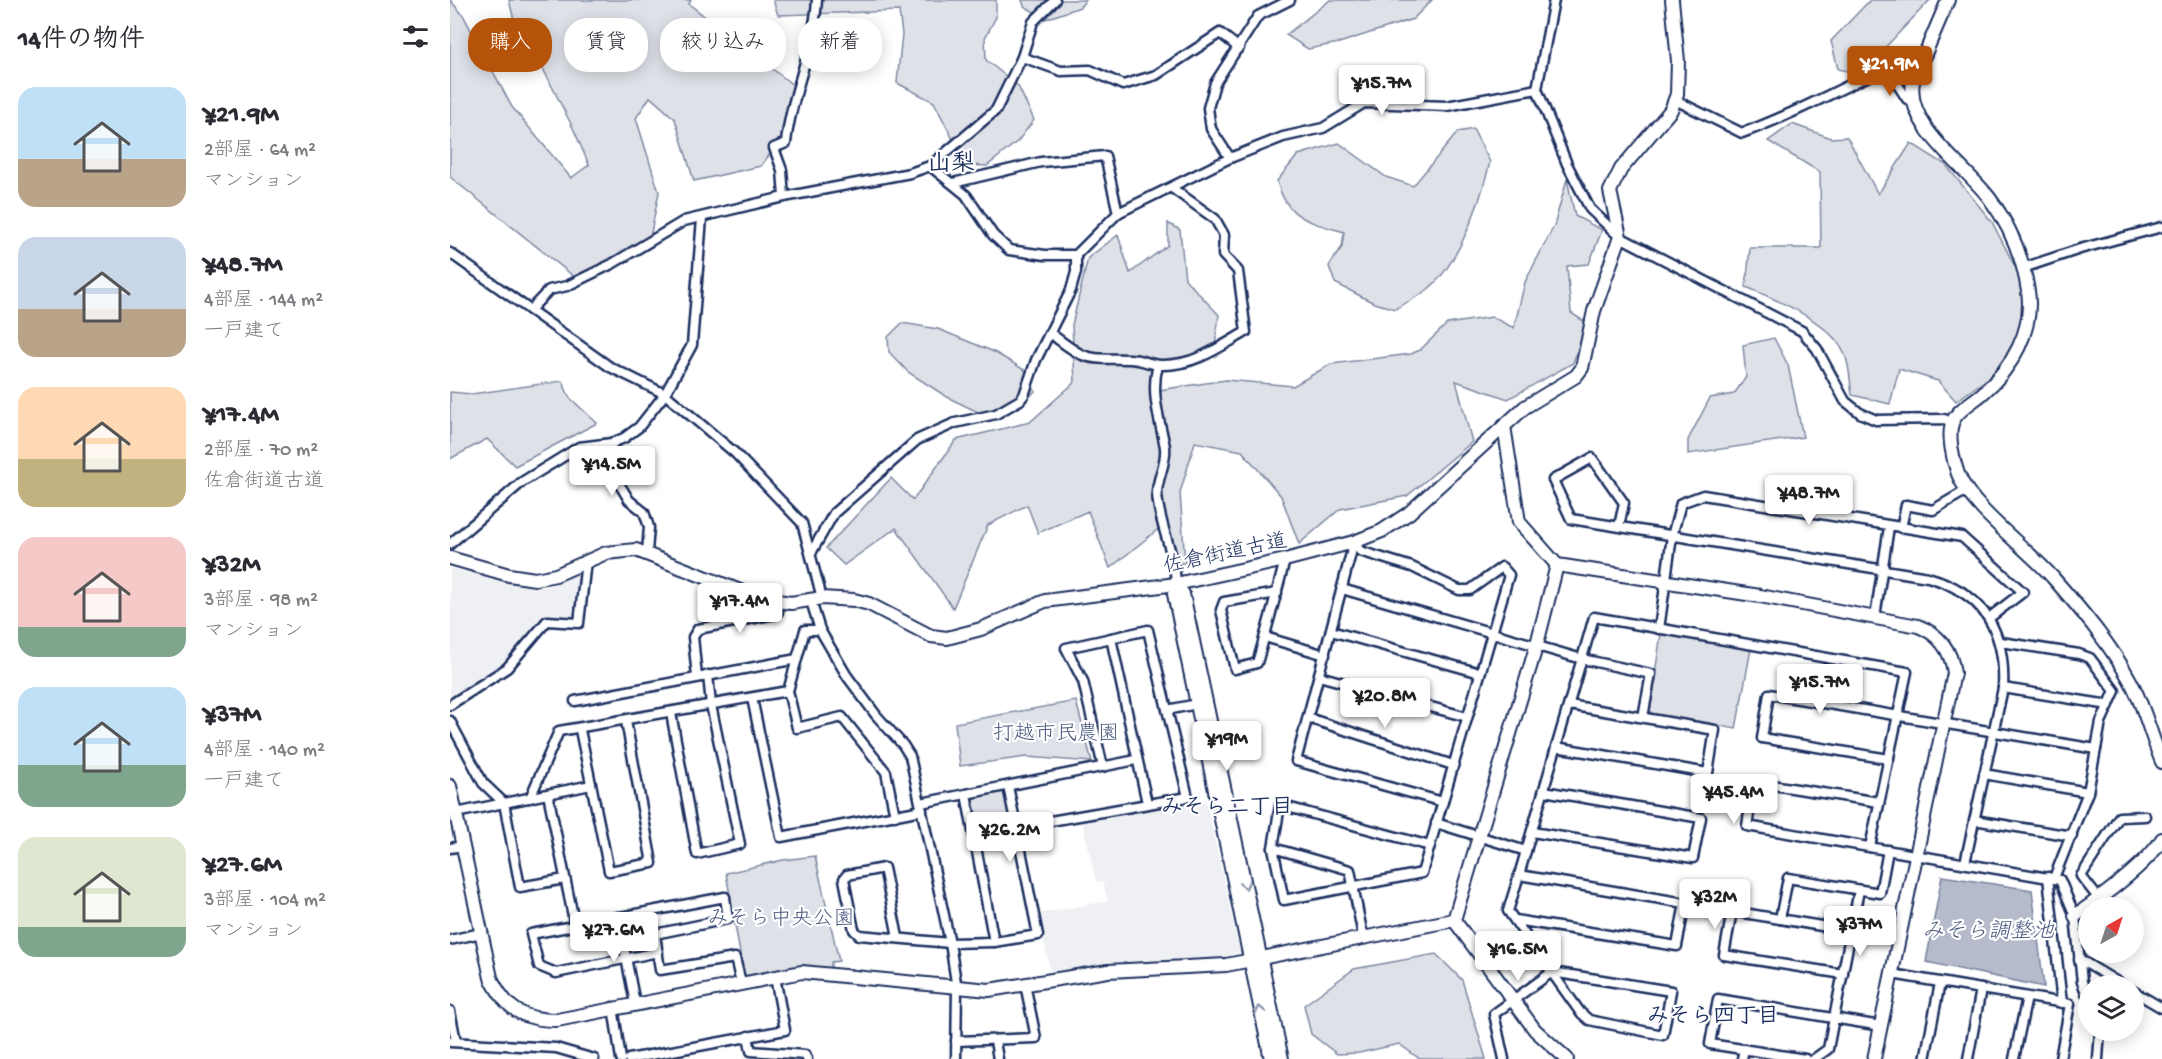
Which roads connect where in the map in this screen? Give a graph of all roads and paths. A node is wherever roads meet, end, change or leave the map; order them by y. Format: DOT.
graph roads {
  1 [pos="817,0"];
  2 [pos="1054,0"];
  3 [pos="1290,0"];
  4 [pos="1554,0"];
  5 [pos="1672,0"];
  6 [pos="1948,0"];
  7 [pos="1239,48"];
  8 [pos="1022,57"];
  9 [pos="1537,89"];
  10 [pos="1675,100"];
  11 [pos="1913,101"];
  12 [pos="1230,158"];
  13 [pos="930,166"];
  14 [pos="953,183"];
  15 [pos="1172,188"];
  16 [pos="784,197"];
  17 [pos="1118,213"];
  18 [pos="702,218"];
  19 [pos="2162,227"];
  20 [pos="1620,237"];
  21 [pos="450,253"];
  22 [pos="1076,255"];
  23 [pos="2024,268"];
  24 [pos="530,310"];
  25 [pos="1050,333"];
  26 [pos="1158,365"];
  27 [pos="665,394"];
  28 [pos="1952,422"];
  29 [pos="1504,426"];
  30 [pos="612,443"];
  31 [pos="1967,490"];
  32 [pos="1619,526"];
  33 [pos="1889,527"];
  34 [pos="1902,528"];
  35 [pos="1672,536"];
  36 [pos="1354,542"];
  37 [pos="450,544"];
  38 [pos="647,552"];
  39 [pos="811,554"];
  40 [pos="450,558"];
  41 [pos="1286,560"];
  42 [pos="586,561"];
  43 [pos="1557,564"];
  44 [pos="1883,570"];
  45 [pos="1667,580"];
  46 [pos="1176,584"];
  47 [pos="1342,589"];
  48 [pos="1277,593"];
  49 [pos="817,599"];
  50 [pos="778,603"];
  51 [pos="1875,617"];
  52 [pos="1989,618"];
  53 [pos="1659,629"];
  54 [pos="820,630"];
  55 [pos="1331,631"];
  56 [pos="1492,633"];
  57 [pos="1111,638"];
  58 [pos="1265,638"];
  59 [pos="2001,642"];
  60 [pos="1537,644"];
  61 [pos="1325,655"];
  62 [pos="797,659"];
  63 [pos="1582,659"];
  64 [pos="1480,673"];
  65 [pos="708,675"];
  66 [pos="1319,676"];
  67 [pos="698,677"];
  68 [pos="2003,688"];
  69 [pos="788,691"];
  70 [pos="752,698"];
  71 [pos="575,701"];
  72 [pos="1197,704"];
  73 [pos="450,705"];
  74 [pos="711,705"];
  75 [pos="1569,705"];
  76 [pos="2109,705"];
  77 [pos="1167,710"];
  78 [pos="671,713"];
  79 [pos="1898,715"];
  80 [pos="1467,717"];
  81 [pos="1643,717"];
  82 [pos="1308,718"];
  83 [pos="450,721"];
  84 [pos="626,721"];
  85 [pos="1943,723"];
  86 [pos="580,730"];
  87 [pos="1993,730"];
  88 [pos="1556,747"];
  89 [pos="2096,749"];
  90 [pos="1888,759"];
  91 [pos="1136,760"];
  92 [pos="2162,762"];
  93 [pos="1454,765"];
  94 [pos="1103,767"];
  95 [pos="927,774"];
  96 [pos="1984,774"];
  97 [pos="915,776"];
  98 [pos="450,786"];
  99 [pos="591,786"];
  100 [pos="1008,786"];
  101 [pos="1544,791"];
  102 [pos="2088,792"];
  103 [pos="548,794"];
  104 [pos="966,794"];
  105 [pos="530,798"];
  106 [pos="1443,802"];
  107 [pos="1879,802"];
  108 [pos="504,803"];
  109 [pos="1147,803"];
  110 [pos="921,806"];
  111 [pos="456,813"];
  112 [pos="895,816"];
  113 [pos="2145,816"];
  114 [pos="1974,820"];
  115 [pos="1436,823"];
  116 [pos="1017,827"];
  117 [pos="1532,832"];
  118 [pos="1480,835"];
  119 [pos="2072,836"];
  120 [pos="2161,842"];
  121 [pos="463,846"];
  122 [pos="1430,846"];
  123 [pos="1870,847"];
  124 [pos="450,848"];
  125 [pos="1273,848"];
  126 [pos="1888,850"];
  127 [pos="1526,851"];
  128 [pos="1917,855"];
  129 [pos="1965,863"];
  130 [pos="1519,874"];
  131 [pos="2051,878"];
  132 [pos="565,879"];
  133 [pos="1353,886"];
  134 [pos="1859,890"];
  135 [pos="2097,897"];
  136 [pos="2101,897"];
  137 [pos="2078,914"];
  138 [pos="2075,916"];
  139 [pos="618,917"];
  140 [pos="1780,919"];
  141 [pos="1454,920"];
  142 [pos="1515,920"];
  143 [pos="575,926"];
  144 [pos="1851,931"];
  145 [pos="481,933"];
  146 [pos="1363,936"];
  147 [pos="898,937"];
  148 [pos="450,940"];
  149 [pos="994,942"];
  150 [pos="950,943"];
  151 [pos="2078,948"];
  152 [pos="658,952"];
  153 [pos="626,959"];
  154 [pos="1255,960"];
  155 [pos="2086,963"];
  156 [pos="1552,972"];
  157 [pos="1843,974"];
  158 [pos="1892,974"];
  159 [pos="2106,975"];
  160 [pos="775,977"];
  161 [pos="741,983"];
  162 [pos="1940,983"];
  163 [pos="1025,984"];
  164 [pos="957,989"];
  165 [pos="1981,989"];
  166 [pos="2027,997"];
  167 [pos="2144,997"];
  168 [pos="1513,1000"];
  169 [pos="635,1003"];
  170 [pos="2062,1003"];
  171 [pos="613,1007"];
  172 [pos="2162,1008"];
  173 [pos="450,1011"];
  174 [pos="1834,1019"];
  175 [pos="1881,1026"];
  176 [pos="748,1036"];
  177 [pos="453,1041"];
  178 [pos="956,1041"];
  179 [pos="996,1041"];
  180 [pos="2099,1041"];
  181 [pos="1744,1049"];
  182 [pos="594,1059"];
  183 [pos="621,1059"];
  184 [pos="629,1059"];
  185 [pos="807,1059"];
  186 [pos="956,1059"];
  187 [pos="998,1059"];
  188 [pos="1271,1059"];
  189 [pos="1282,1059"];
  190 [pos="1504,1059"];
  191 [pos="1567,1059"];
  192 [pos="1742,1059"];
  193 [pos="1805,1059"];
  194 [pos="1814,1059"];
  195 [pos="1874,1059"];
  196 [pos="1925,1059"];
  197 [pos="1968,1059"];
  198 [pos="2014,1059"];
  199 [pos="2060,1059"];
  200 [pos="2098,1059"];
  1 -- 16 [label="street"];
  2 -- 8 [label="street"];
  3 -- 7 [label="street"];
  4 -- 9 [label="street"];
  5 -- 10 [label="street"];
  6 -- 11 [label="street"];
  7 -- 8 [label="street"];
  7 -- 12 [label="street"];
  8 -- 13 [label="street"];
  9 -- 12 [label="street"];
  9 -- 20 [label="street"];
  10 -- 11 [label="street"];
  10 -- 20 [label="street"];
  11 -- 23 [label="street"];
  12 -- 15 [label="street"];
  13 -- 14 [label="street"];
  13 -- 16 [label="street"];
  14 -- 17 [label="street"];
  14 -- 22 [label="street"];
  15 -- 17 [label="street"];
  15 -- 26 [label="street"];
  16 -- 18 [label="street"];
  17 -- 22 [label="street"];
  18 -- 24 [label="street"];
  18 -- 27 [label="street"];
  19 -- 23 [label="street"];
  20 -- 28 [label="street"];
  20 -- 29 [label="street, 佐倉街道古道"];
  21 -- 24 [label="street"];
  22 -- 25 [label="street"];
  23 -- 28 [label="street"];
  24 -- 27 [label="street"];
  25 -- 26 [label="street"];
  25 -- 39 [label="street"];
  26 -- 46 [label="street"];
  27 -- 30 [label="street"];
  27 -- 39 [label="street"];
  28 -- 31 [label="street"];
  29 -- 36 [label="street, 佐倉街道古道"];
  29 -- 43 [label="street"];
  30 -- 37 [label="street"];
  30 -- 38 [label="street"];
  31 -- 34 [label="street"];
  31 -- 92 [label="street"];
  32 -- 32 [label="street"];
  32 -- 35 [label="street"];
  33 -- 34 [label="street"];
  33 -- 35 [label="street"];
  33 -- 44 [label="street"];
  34 -- 52 [label="street"];
  35 -- 44 [label="street"];
  35 -- 45 [label="street"];
  36 -- 41 [label="street, 佐倉街道古道"];
  36 -- 47 [label="street"];
  36 -- 56 [label="street"];
  38 -- 42 [label="street, 佐倉街道古道"];
  38 -- 50 [label="street, 佐倉街道古道"];
  39 -- 49 [label="street"];
  40 -- 42 [label="street, 佐倉街道古道"];
  41 -- 46 [label="street, 佐倉街道古道"];
  41 -- 48 [label="street"];
  42 -- 73 [label="street"];
  43 -- 45 [label="street"];
  43 -- 60 [label="street"];
  44 -- 51 [label="street"];
  44 -- 52 [label="street"];
  45 -- 51 [label="street"];
  45 -- 53 [label="street"];
  46 -- 49 [label="street, 佐倉街道古道"];
  46 -- 72 [label="street"];
  46 -- 154 [label="street, one-way"];
  47 -- 55 [label="street"];
  47 -- 56 [label="street"];
  48 -- 58 [label="street"];
  48 -- 58 [label="street"];
  49 -- 50 [label="street, 佐倉街道古道"];
  49 -- 54 [label="street"];
  50 -- 67 [label="street"];
  51 -- 85 [label="street"];
  52 -- 59 [label="street"];
  53 -- 63 [label="street"];
  53 -- 79 [label="street"];
  54 -- 62 [label="street"];
  54 -- 97 [label="street"];
  55 -- 61 [label="street"];
  55 -- 64 [label="street"];
  56 -- 60 [label="street"];
  56 -- 64 [label="street"];
  57 -- 77 [label="street"];
  57 -- 91 [label="street"];
  57 -- 94 [label="street"];
  58 -- 61 [label="street"];
  59 -- 68 [label="street"];
  59 -- 76 [label="street"];
  60 -- 63 [label="street"];
  60 -- 118 [label="street"];
  61 -- 66 [label="street"];
  62 -- 65 [label="street"];
  62 -- 69 [label="street"];
  63 -- 75 [label="street"];
  63 -- 81 [label="street"];
  64 -- 80 [label="street"];
  65 -- 67 [label="street"];
  65 -- 74 [label="street"];
  66 -- 80 [label="street"];
  66 -- 82 [label="street"];
  67 -- 71 [label="street"];
  68 -- 76 [label="street"];
  68 -- 87 [label="street"];
  69 -- 70 [label="street"];
  69 -- 112 [label="street"];
  70 -- 74 [label="street"];
  70 -- 112 [label="street"];
  72 -- 77 [label="street"];
  72 -- 154 [label="street"];
  74 -- 78 [label="street"];
  74 -- 78 [label="street"];
  75 -- 81 [label="street"];
  75 -- 88 [label="street"];
  76 -- 89 [label="street"];
  77 -- 109 [label="street"];
  78 -- 84 [label="street"];
  79 -- 85 [label="street"];
  79 -- 90 [label="street"];
  79 -- 90 [label="street"];
  80 -- 93 [label="street"];
  81 -- 88 [label="street"];
  82 -- 93 [label="street"];
  82 -- 106 [label="street"];
  83 -- 108 [label="street"];
  84 -- 86 [label="street"];
  84 -- 99 [label="street"];
  85 -- 87 [label="street"];
  85 -- 128 [label="street"];
  86 -- 99 [label="street"];
  86 -- 105 [label="street"];
  87 -- 89 [label="street"];
  87 -- 96 [label="street"];
  88 -- 101 [label="street"];
  89 -- 102 [label="street"];
  90 -- 107 [label="street"];
  91 -- 94 [label="street"];
  91 -- 109 [label="street"];
  93 -- 106 [label="street"];
  94 -- 100 [label="street"];
  95 -- 97 [label="street"];
  96 -- 102 [label="street"];
  96 -- 114 [label="street"];
  97 -- 110 [label="street"];
  98 -- 111 [label="street"];
  99 -- 103 [label="street"];
  100 -- 104 [label="street"];
  100 -- 116 [label="street"];
  101 -- 117 [label="street"];
  101 -- 117 [label="street"];
  102 -- 119 [label="street"];
  103 -- 105 [label="street"];
  103 -- 132 [label="street"];
  104 -- 110 [label="street"];
  104 -- 149 [label="street"];
  105 -- 108 [label="street"];
  106 -- 115 [label="street"];
  107 -- 123 [label="street"];
  107 -- 123 [label="street"];
  108 -- 111 [label="street"];
  108 -- 132 [label="street"];
  109 -- 116 [label="street"];
  110 -- 112 [label="street"];
  110 -- 150 [label="street"];
  111 -- 121 [label="street"];
  113 -- 135 [label="street"];
  114 -- 119 [label="street"];
  114 -- 129 [label="street"];
  115 -- 118 [label="street"];
  115 -- 122 [label="street"];
  116 -- 149 [label="street"];
  117 -- 127 [label="street"];
  118 -- 127 [label="street"];
  118 -- 141 [label="street"];
  119 -- 131 [label="street"];
  120 -- 136 [label="street"];
  121 -- 124 [label="street"];
  121 -- 145 [label="street"];
  122 -- 125 [label="street"];
  122 -- 133 [label="street"];
  123 -- 126 [label="street"];
  125 -- 133 [label="street"];
  125 -- 133 [label="street"];
  126 -- 128 [label="street"];
  126 -- 134 [label="street"];
  127 -- 130 [label="street"];
  128 -- 129 [label="street"];
  128 -- 158 [label="street"];
  129 -- 131 [label="street"];
  130 -- 142 [label="street"];
  130 -- 142 [label="street"];
  131 -- 138 [label="street"];
  131 -- 170 [label="street"];
  132 -- 143 [label="street"];
  133 -- 146 [label="street"];
  134 -- 140 [label="street"];
  134 -- 144 [label="street"];
  137 -- 138 [label="street"];
  138 -- 151 [label="street"];
  139 -- 143 [label="street"];
  139 -- 152 [label="street"];
  139 -- 153 [label="street"];
  140 -- 144 [label="street"];
  140 -- 157 [label="street"];
  141 -- 146 [label="street"];
  141 -- 168 [label="street"];
  142 -- 156 [label="street"];
  143 -- 153 [label="street"];
  144 -- 157 [label="street"];
  145 -- 148 [label="street"];
  145 -- 171 [label="street"];
  146 -- 154 [label="street"];
  147 -- 147 [label="street"];
  147 -- 150 [label="street"];
  149 -- 150 [label="street"];
  150 -- 164 [label="street"];
  152 -- 153 [label="street"];
  152 -- 161 [label="street"];
  153 -- 169 [label="street"];
  154 -- 163 [label="street"];
  188 -- 154 [label="street, one-way"];
  154 -- 189 [label="street"];
  155 -- 159 [label="street"];
  156 -- 156 [label="street"];
  156 -- 168 [label="street"];
  157 -- 174 [label="street"];
  158 -- 162 [label="street"];
  158 -- 175 [label="street"];
  160 -- 161 [label="street"];
  160 -- 164 [label="street"];
  160 -- 176 [label="street"];
  161 -- 169 [label="street"];
  162 -- 165 [label="street"];
  162 -- 196 [label="street"];
  163 -- 164 [label="street"];
  163 -- 179 [label="street"];
  164 -- 178 [label="street"];
  165 -- 166 [label="street"];
  165 -- 197 [label="street"];
  166 -- 170 [label="street"];
  166 -- 198 [label="street"];
  167 -- 172 [label="street"];
  168 -- 190 [label="street"];
  168 -- 191 [label="street"];
  169 -- 171 [label="street"];
  170 -- 199 [label="street"];
  171 -- 183 [label="street"];
  173 -- 177 [label="street"];
  174 -- 175 [label="street"];
  174 -- 181 [label="street"];
  174 -- 194 [label="street"];
  175 -- 195 [label="street"];
  176 -- 184 [label="street"];
  176 -- 185 [label="street"];
  177 -- 182 [label="street"];
  178 -- 179 [label="street"];
  178 -- 186 [label="street"];
  179 -- 187 [label="street"];
  180 -- 200 [label="street"];
  181 -- 192 [label="street"];
  181 -- 193 [label="street"];
}
